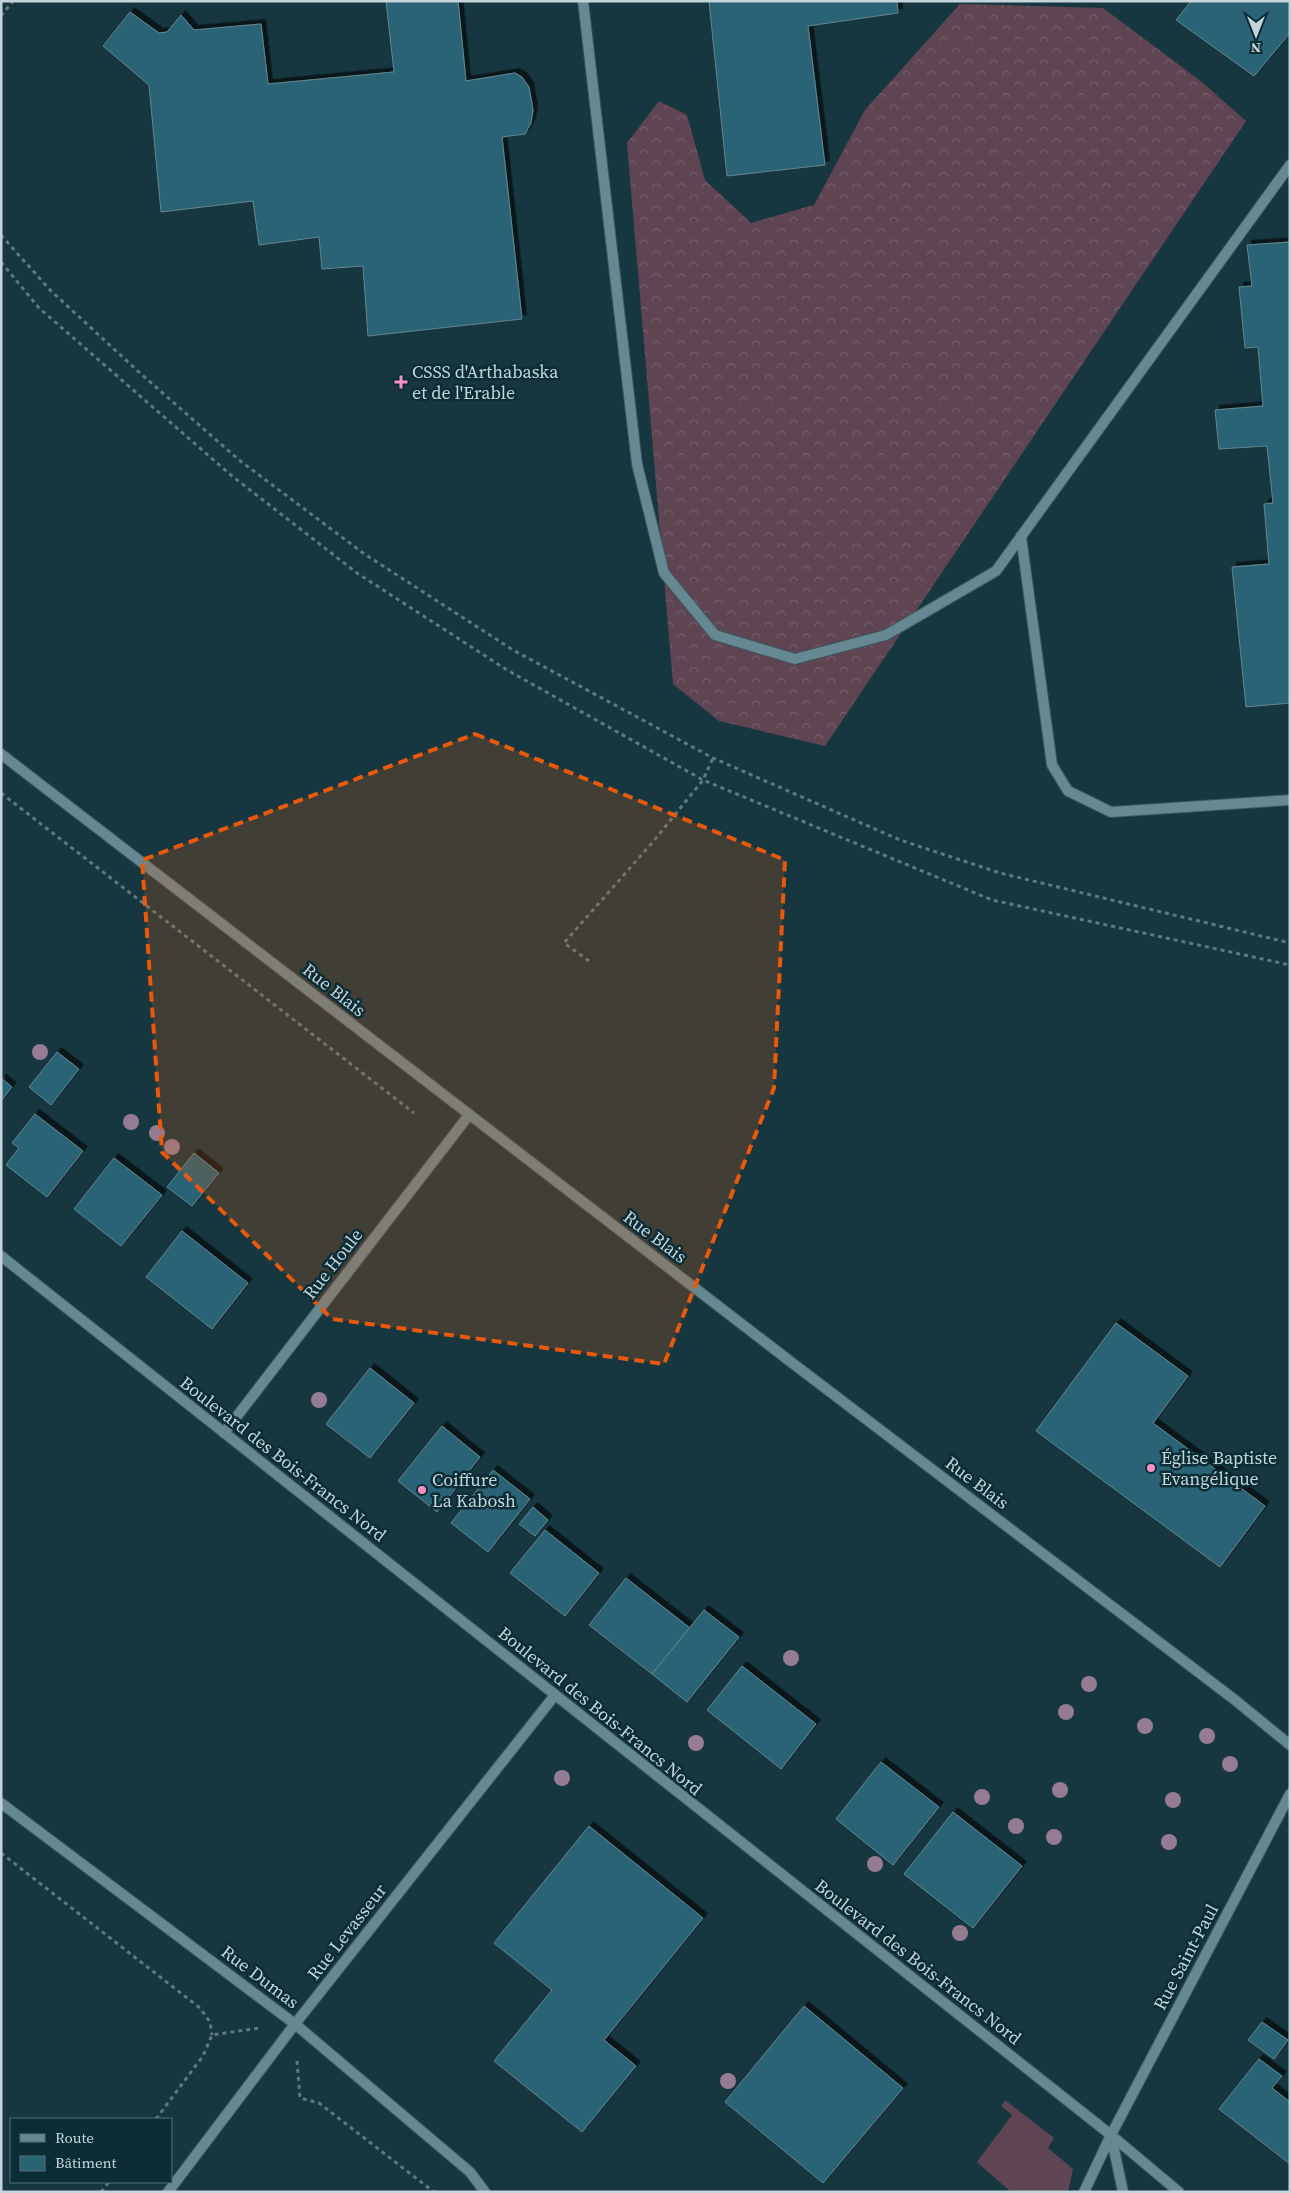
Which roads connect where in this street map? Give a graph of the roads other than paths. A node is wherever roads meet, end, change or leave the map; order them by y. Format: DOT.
graph roads {
  1 [pos="583,1"];
  2 [pos="1290,165"];
  3 [pos="1021,536"];
  4 [pos="1,754"];
  5 [pos="1290,800"];
  6 [pos="469,1115"];
  7 [pos="1,1256"];
  8 [pos="224,1433"];
  9 [pos="555,1695"];
  10 [pos="1290,1745"];
  11 [pos="1290,1794"];
  12 [pos="1,1803"];
  13 [pos="295,2024"];
  14 [pos="1111,2135"];
  15 [pos="168,2192"];
  16 [pos="486,2192"];
  17 [pos="1084,2192"];
  18 [pos="1123,2192"];
  19 [pos="1179,2192"];
  1 -- 3 [label="street"];
  2 -- 3 [label="street"];
  3 -- 5 [label="street"];
  4 -- 6 [label="street, Rue Blais"];
  6 -- 8 [label="street, Rue Houle"];
  6 -- 10 [label="street, Rue Blais"];
  7 -- 8 [label="street, Boulevard des Bois-Francs Nord"];
  8 -- 9 [label="street, Boulevard des Bois-Francs Nord"];
  9 -- 13 [label="street, Rue Levasseur"];
  9 -- 14 [label="street, Boulevard des Bois-Francs Nord"];
  11 -- 14 [label="street, Rue Saint-Paul"];
  12 -- 13 [label="street, Rue Dumas"];
  13 -- 15 [label="street, Rue Levasseur"];
  13 -- 16 [label="street, Rue Dumas"];
  14 -- 17 [label="street, Rue Saint-Paul"];
  14 -- 18 [label="street"];
  14 -- 19 [label="street, Boulevard des Bois-Francs Nord"];
}
